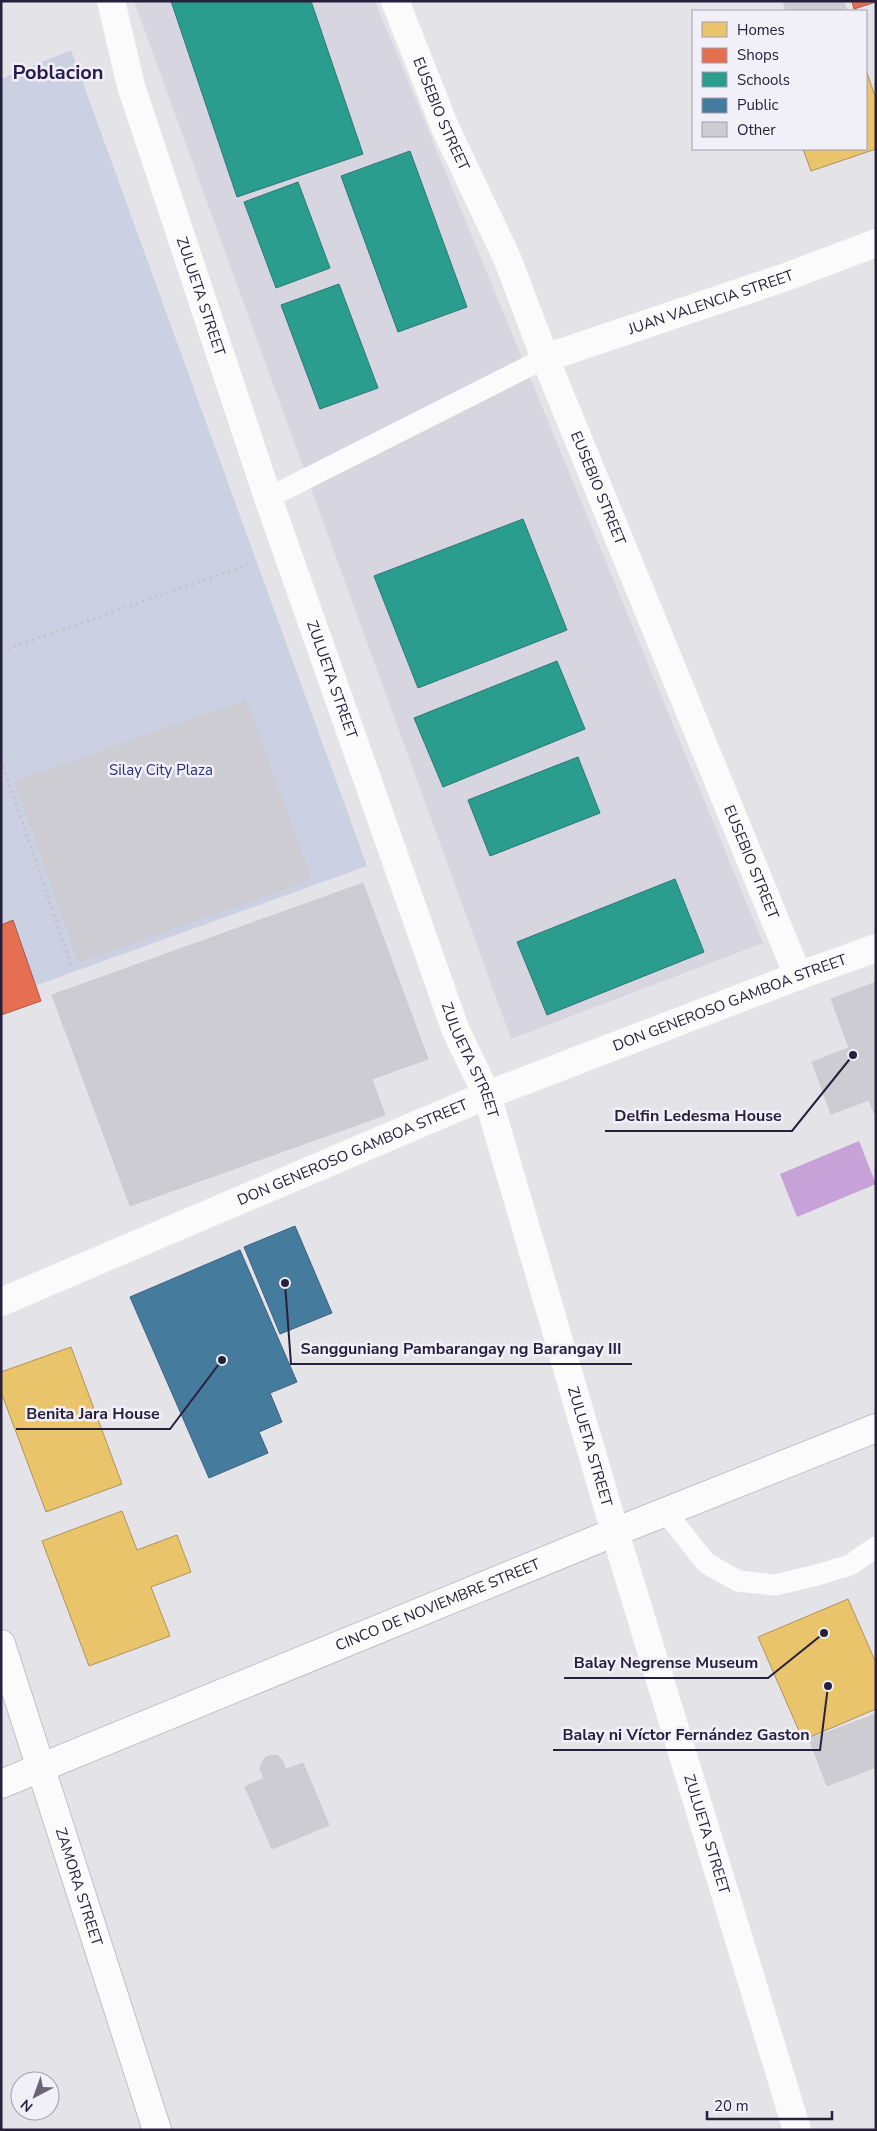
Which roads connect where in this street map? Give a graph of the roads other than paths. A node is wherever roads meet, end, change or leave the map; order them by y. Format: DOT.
graph roads {
  1 [pos="111,1"];
  2 [pos="395,1"];
  3 [pos="876,243"];
  4 [pos="545,358"];
  5 [pos="268,498"];
  6 [pos="876,948"];
  7 [pos="798,976"];
  8 [pos="487,1095"];
  9 [pos="1,1302"];
  10 [pos="875,1431"];
  11 [pos="665,1511"];
  12 [pos="615,1532"];
  13 [pos="876,1547"];
  14 [pos="1,1644"];
  15 [pos="41,1768"];
  16 [pos="1,1784"];
  17 [pos="157,2130"];
  18 [pos="798,2130"];
  1 -- 5 [label="street, ZULUETA STREET"];
  2 -- 4 [label="street, EUSEBIO STREET"];
  3 -- 4 [label="street, JUAN VALENCIA STREET"];
  4 -- 5 [label="lane"];
  4 -- 7 [label="street, EUSEBIO STREET"];
  5 -- 8 [label="street, ZULUETA STREET"];
  6 -- 7 [label="street, DON GENEROSO GAMBOA STREET"];
  7 -- 8 [label="street, DON GENEROSO GAMBOA STREET"];
  8 -- 9 [label="street, DON GENEROSO GAMBOA STREET"];
  8 -- 12 [label="street, ZULUETA STREET"];
  10 -- 11 [label="street, CINCO DE NOVIEMBRE STREET"];
  11 -- 12 [label="street, CINCO DE NOVIEMBRE STREET"];
  11 -- 13 [label="lane"];
  12 -- 15 [label="street, CINCO DE NOVIEMBRE STREET"];
  12 -- 18 [label="street, ZULUETA STREET"];
  14 -- 15 [label="street, ZAMORA STREET"];
  15 -- 16 [label="street, CINCO DE NOVIEMBRE STREET"];
  15 -- 17 [label="street, ZAMORA STREET"];
}
